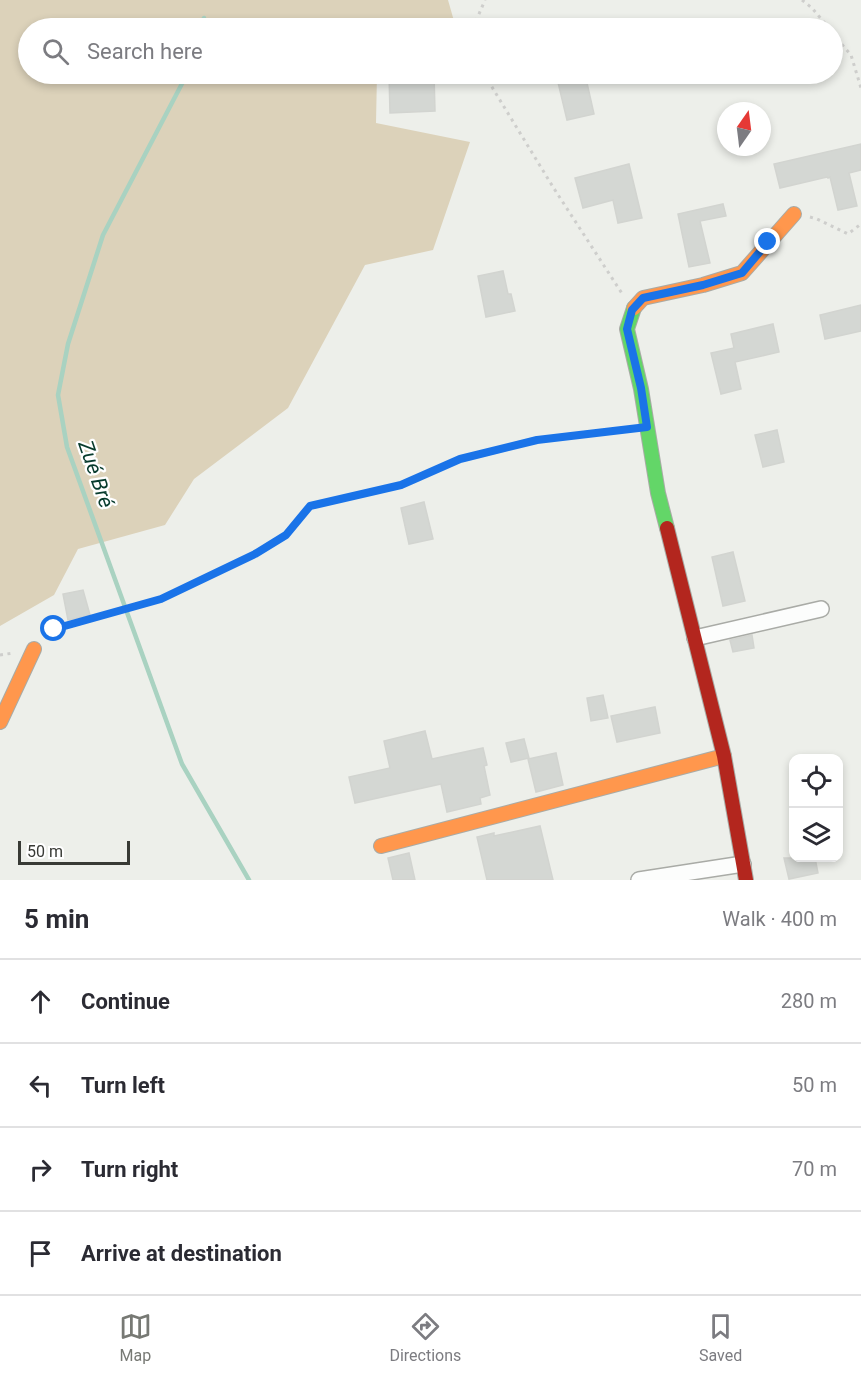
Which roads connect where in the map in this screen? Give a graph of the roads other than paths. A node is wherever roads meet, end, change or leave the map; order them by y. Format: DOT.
graph roads {
  1 [pos="794,214"];
  2 [pos="821,609"];
  3 [pos="695,638"];
  4 [pos="34,650"];
  5 [pos="0,722"];
  6 [pos="724,756"];
  7 [pos="381,846"];
  8 [pos="743,864"];
  9 [pos="639,880"];
  10 [pos="746,880"];
  1 -- 3 [label="street"];
  2 -- 3 [label="street"];
  3 -- 6 [label="street"];
  4 -- 5 [label="street"];
  6 -- 7 [label="street"];
  6 -- 8 [label="street"];
  8 -- 9 [label="street"];
  8 -- 10 [label="street"];
}
